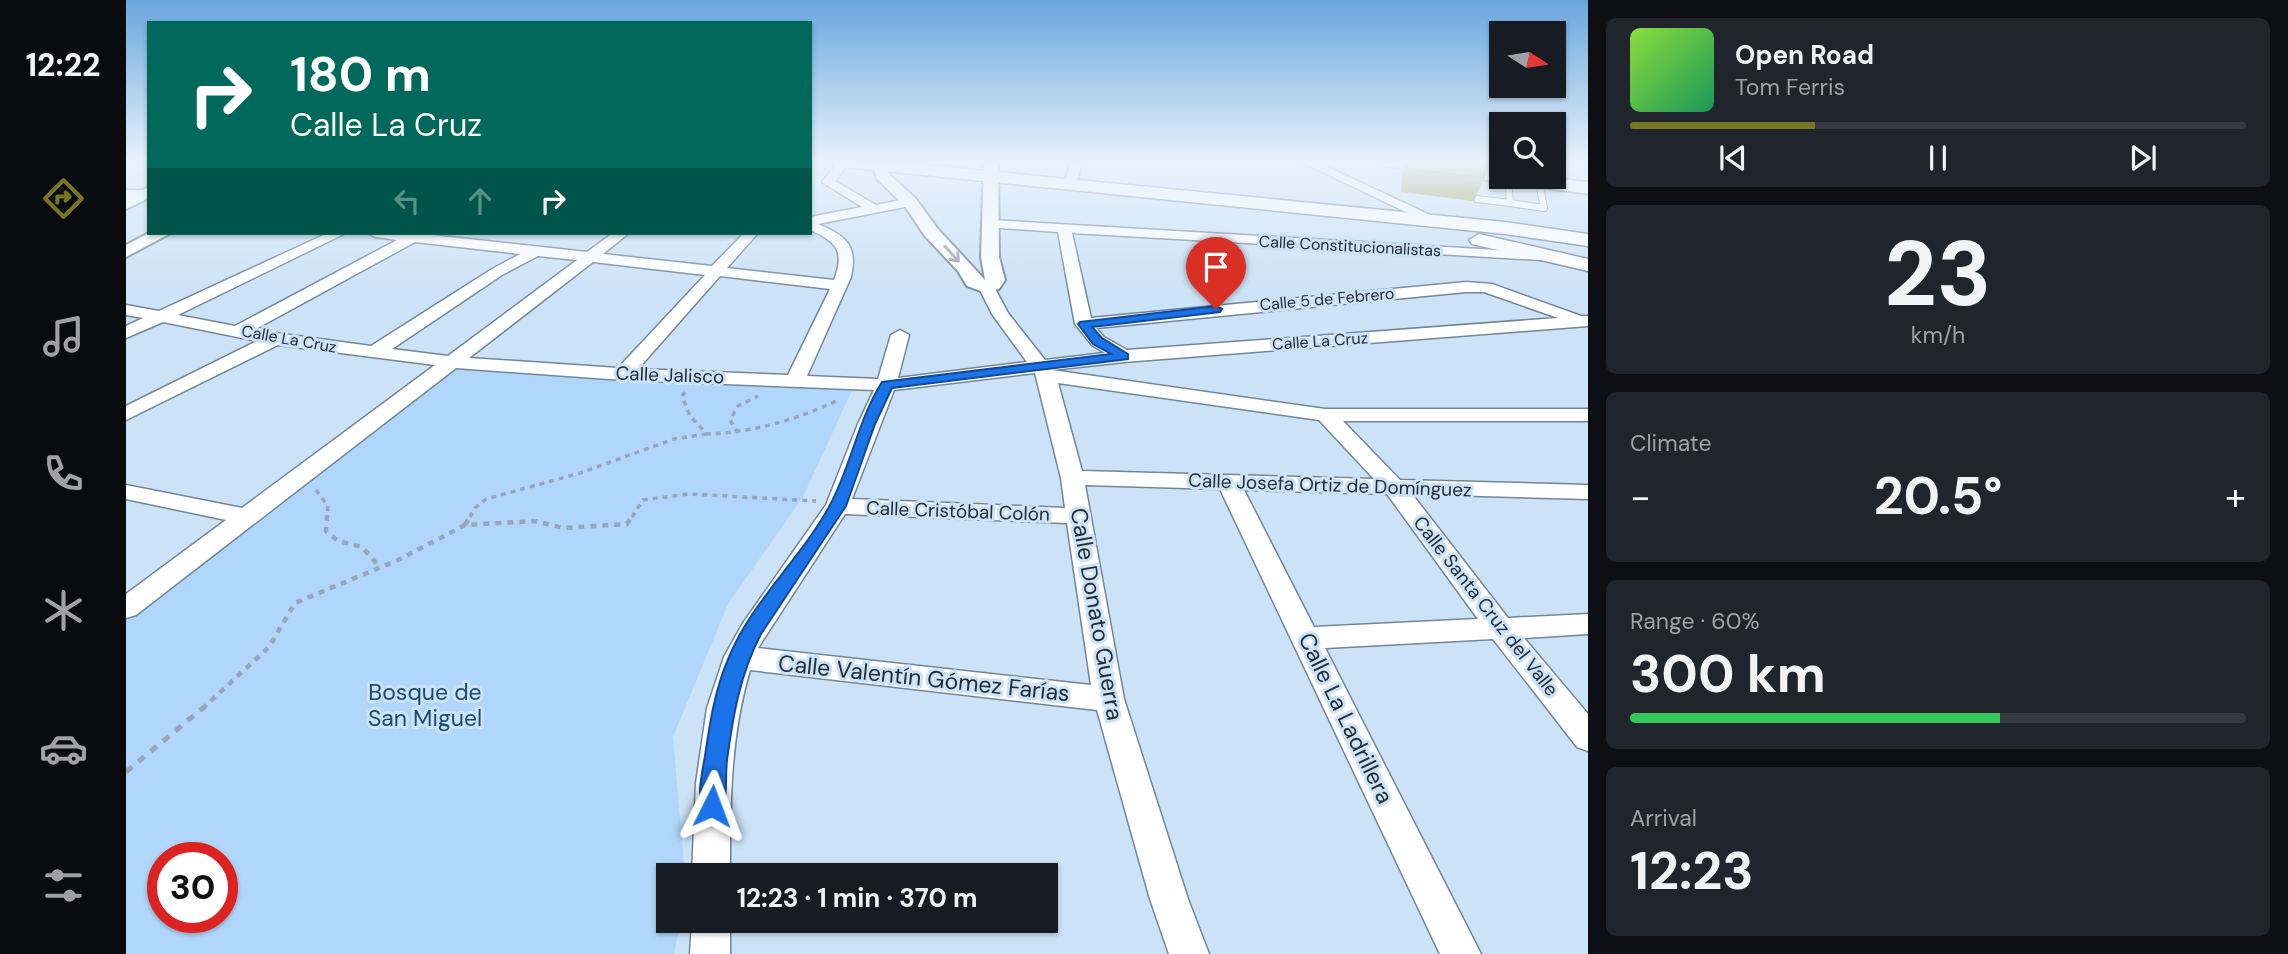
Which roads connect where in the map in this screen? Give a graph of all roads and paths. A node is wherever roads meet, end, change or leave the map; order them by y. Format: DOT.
graph roads {
  1 [pos="868,206"];
  2 [pos="888,206"];
  3 [pos="912,206"];
  4 [pos="991,206"];
  5 [pos="1274,206"];
  6 [pos="1396,206"];
  7 [pos="1527,206"];
  8 [pos="1544,206"];
  9 [pos="872,208"];
  10 [pos="1430,222"];
  11 [pos="812,223"];
  12 [pos="812,224"];
  13 [pos="991,225"];
  14 [pos="1064,229"];
  15 [pos="158,235"];
  16 [pos="335,235"];
  17 [pos="394,235"];
  18 [pos="475,235"];
  19 [pos="619,235"];
  20 [pos="749,235"];
  21 [pos="413,237"];
  22 [pos="1588,240"];
  23 [pos="461,243"];
  24 [pos="536,251"];
  25 [pos="126,252"];
  26 [pos="1541,256"];
  27 [pos="590,258"];
  28 [pos="1588,265"];
  29 [pos="715,271"];
  30 [pos="838,285"];
  31 [pos="986,286"];
  32 [pos="126,310"];
  33 [pos="162,316"];
  34 [pos="1586,322"];
  35 [pos="1084,324"];
  36 [pos="239,331"];
  37 [pos="126,333"];
  38 [pos="900,335"];
  39 [pos="275,339"];
  40 [pos="373,353"];
  41 [pos="1124,356"];
  42 [pos="1101,359"];
  43 [pos="454,362"];
  44 [pos="1043,371"];
  45 [pos="623,374"];
  46 [pos="790,379"];
  47 [pos="886,385"];
  48 [pos="1124,387"];
  49 [pos="687,389"];
  50 [pos="126,414"];
  51 [pos="1325,415"];
  52 [pos="1588,415"];
  53 [pos="738,433"];
  54 [pos="707,434"];
  55 [pos="301,477"];
  56 [pos="1072,478"];
  57 [pos="1229,483"];
  58 [pos="1395,488"];
  59 [pos="126,492"];
  60 [pos="1588,492"];
  61 [pos="838,506"];
  62 [pos="1078,516"];
  63 [pos="248,517"];
  64 [pos="465,525"];
  65 [pos="380,567"];
  66 [pos="126,608"];
  67 [pos="1588,624"];
  68 [pos="1500,628"];
  69 [pos="1308,638"];
  70 [pos="739,657"];
  71 [pos="1109,699"];
  72 [pos="1588,737"];
  73 [pos="126,772"];
  74 [pos="711,863"];
  75 [pos="711,933"];
  76 [pos="710,954"];
  77 [pos="1189,954"];
  78 [pos="1461,954"];
  1 -- 9 [label="street"];
  2 -- 9 [label="street"];
  3 -- 31 [label="street, one-way"];
  4 -- 13 [label="street"];
  5 -- 10 [label="main road"];
  6 -- 10 [label="street"];
  7 -- 8 [label="lane"];
  9 -- 11 [label="street"];
  10 -- 22 [label="main road"];
  10 -- 26 [label="main road"];
  12 -- 30 [label="street"];
  13 -- 14 [label="street, Calle Constitucionalistas"];
  13 -- 31 [label="street"];
  14 -- 26 [label="street, Calle Constitucionalistas"];
  14 -- 35 [label="street"];
  15 -- 25 [label="street"];
  16 -- 33 [label="street"];
  17 -- 21 [label="street"];
  18 -- 23 [label="street"];
  19 -- 27 [label="street"];
  20 -- 29 [label="street"];
  21 -- 23 [label="street"];
  21 -- 36 [label="street"];
  23 -- 24 [label="street"];
  24 -- 27 [label="street"];
  24 -- 40 [label="street"];
  26 -- 28 [label="main road"];
  27 -- 29 [label="street"];
  27 -- 43 [label="street"];
  29 -- 30 [label="street"];
  29 -- 45 [label="street"];
  30 -- 46 [label="street"];
  31 -- 44 [label="street, Calle Donato Guerra"];
  32 -- 33 [label="street, Calle La Cruz"];
  33 -- 36 [label="street, Calle La Cruz"];
  33 -- 37 [label="street"];
  34 -- 35 [label="street, Calle 5 de Febrero"];
  34 -- 41 [label="street, Calle La Cruz"];
  35 -- 41 [label="street"];
  36 -- 39 [label="street, Calle La Cruz"];
  38 -- 47 [label="street"];
  39 -- 40 [label="street, Calle La Cruz"];
  39 -- 50 [label="street"];
  40 -- 43 [label="street, Calle La Cruz"];
  41 -- 42 [label="street, Calle La Cruz"];
  42 -- 44 [label="street, Calle La Cruz"];
  42 -- 48 [label="street"];
  43 -- 45 [label="street, Calle Jalisco"];
  43 -- 55 [label="street"];
  44 -- 47 [label="street, Calle La Cruz"];
  44 -- 48 [label="street, Calle La Cruz"];
  44 -- 56 [label="street, Calle Donato Guerra"];
  45 -- 46 [label="street, Calle Jalisco"];
  46 -- 47 [label="street, Calle Jalisco"];
  46 -- 53 [label="path"];
  47 -- 53 [label="path"];
  47 -- 61 [label="street"];
  48 -- 51 [label="street, Calle La Cruz"];
  49 -- 54 [label="path"];
  51 -- 52 [label="street, Calle La Cruz"];
  51 -- 58 [label="street, Calle Santa Cruz del Valle"];
  53 -- 54 [label="path"];
  54 -- 64 [label="path"];
  55 -- 63 [label="street"];
  55 -- 65 [label="path"];
  56 -- 57 [label="street, Calle Josefa Ortiz de Domínguez"];
  56 -- 62 [label="street, Calle Donato Guerra"];
  57 -- 58 [label="street, Calle Josefa Ortiz de Domínguez"];
  57 -- 69 [label="street, Calle La Ladrillera"];
  58 -- 60 [label="street, Calle Josefa Ortiz de Domínguez"];
  58 -- 68 [label="street, Calle Santa Cruz del Valle"];
  59 -- 63 [label="street"];
  61 -- 62 [label="street, Calle Cristóbal Colón"];
  61 -- 64 [label="path"];
  61 -- 70 [label="street"];
  62 -- 71 [label="street, Calle Donato Guerra"];
  63 -- 66 [label="street"];
  64 -- 65 [label="path"];
  65 -- 73 [label="path"];
  67 -- 68 [label="street"];
  68 -- 69 [label="street"];
  68 -- 72 [label="street, Calle Santa Cruz del Valle"];
  69 -- 78 [label="street, Calle La Ladrillera"];
  70 -- 71 [label="street, Calle Valentín Gómez Farías"];
  70 -- 74 [label="street"];
  71 -- 77 [label="street, Calle Donato Guerra"];
  75 -- 76 [label="street"];
}
